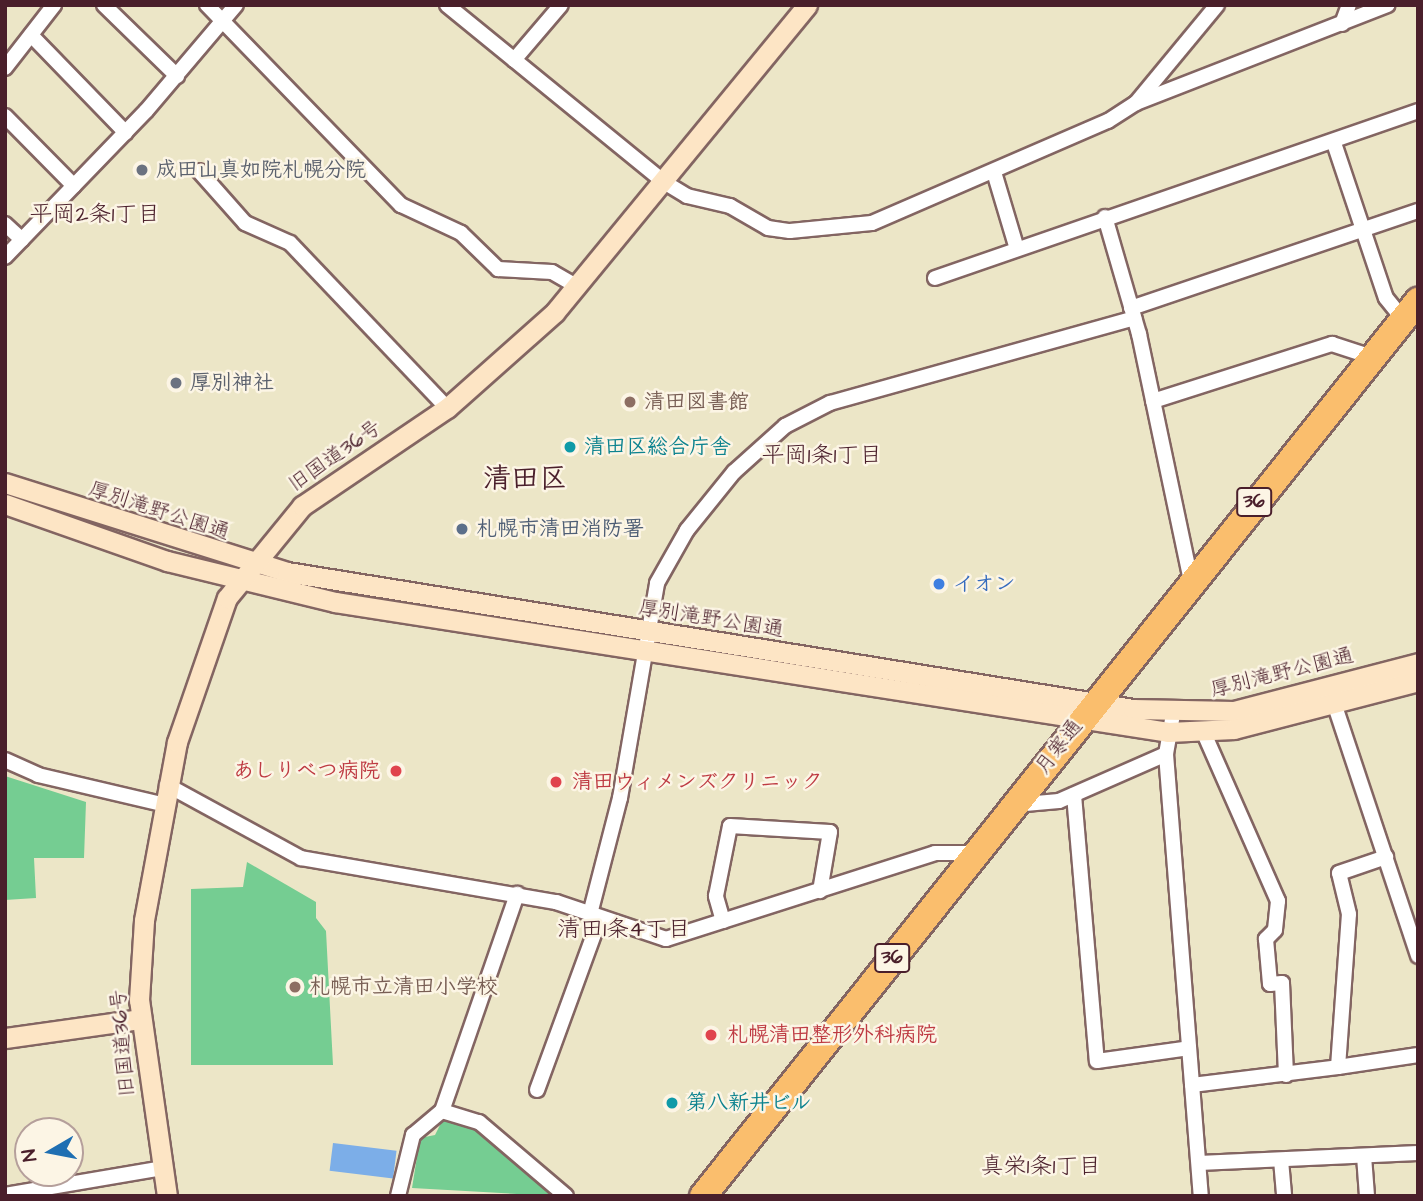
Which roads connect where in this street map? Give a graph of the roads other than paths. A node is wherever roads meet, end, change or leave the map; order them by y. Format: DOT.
graph roads {
  1 [pos="54,5"];
  2 [pos="104,5"];
  3 [pos="207,5"];
  4 [pos="236,5"];
  5 [pos="447,5"];
  6 [pos="561,5"];
  7 [pos="1217,5"];
  8 [pos="1349,5"];
  9 [pos="1388,5"];
  10 [pos="801,7"];
  11 [pos="222,21"];
  12 [pos="1342,24"];
  13 [pos="31,35"];
  14 [pos="514,60"];
  15 [pos="5,68"];
  16 [pos="177,76"];
  17 [pos="1136,103"];
  18 [pos="1418,111"];
  19 [pos="5,116"];
  20 [pos="126,133"];
  21 [pos="1334,143"];
  22 [pos="199,171"];
  23 [pos="994,172"];
  24 [pos="664,182"];
  25 [pos="74,186"];
  26 [pos="1418,211"];
  27 [pos="1105,217"];
  28 [pos="5,223"];
  29 [pos="1360,232"];
  30 [pos="22,240"];
  31 [pos="1016,246"];
  32 [pos="5,257"];
  33 [pos="935,278"];
  34 [pos="578,287"];
  35 [pos="1410,310"];
  36 [pos="1132,313"];
  37 [pos="1372,357"];
  38 [pos="1153,401"];
  39 [pos="447,408"];
  40 [pos="5,483"];
  41 [pos="5,504"];
  42 [pos="252,565"];
  43 [pos="1191,580"];
  44 [pos="239,581"];
  45 [pos="643,641"];
  46 [pos="843,664"];
  47 [pos="1417,671"];
  48 [pos="841,685"];
  49 [pos="1332,694"];
  50 [pos="1087,711"];
  51 [pos="1171,723"];
  52 [pos="1203,732"];
  53 [pos="1166,754"];
  54 [pos="5,760"];
  55 [pos="167,785"];
  56 [pos="1074,795"];
  57 [pos="163,804"];
  58 [pos="1013,805"];
  59 [pos="975,853"];
  60 [pos="1386,857"];
  61 [pos="820,891"];
  62 [pos="517,894"];
  63 [pos="595,916"];
  64 [pos="723,921"];
  65 [pos="1418,956"];
  66 [pos="141,1019"];
  67 [pos="5,1038"];
  68 [pos="1189,1048"];
  69 [pos="1418,1055"];
  70 [pos="1338,1067"];
  71 [pos="1286,1075"];
  72 [pos="1192,1086"];
  73 [pos="537,1090"];
  74 [pos="442,1111"];
  75 [pos="1418,1153"];
  76 [pos="1364,1156"];
  77 [pos="1281,1160"];
  78 [pos="1199,1163"];
  79 [pos="163,1168"];
  80 [pos="5,1195"];
  81 [pos="167,1196"];
  82 [pos="398,1196"];
  83 [pos="566,1196"];
  84 [pos="703,1196"];
  85 [pos="1201,1196"];
  86 [pos="1284,1196"];
  87 [pos="1367,1196"];
  1 -- 13 [label="street"];
  2 -- 16 [label="street"];
  3 -- 11 [label="street"];
  4 -- 11 [label="street"];
  5 -- 14 [label="street"];
  6 -- 14 [label="street"];
  7 -- 17 [label="street"];
  8 -- 12 [label="street"];
  9 -- 12 [label="street"];
  10 -- 24 [label="main road, 旧国道36号"];
  11 -- 16 [label="street"];
  11 -- 34 [label="street"];
  12 -- 17 [label="street"];
  13 -- 15 [label="street"];
  13 -- 20 [label="street"];
  14 -- 24 [label="street"];
  16 -- 20 [label="street"];
  17 -- 23 [label="street"];
  18 -- 21 [label="street"];
  19 -- 25 [label="street"];
  20 -- 25 [label="street"];
  21 -- 27 [label="street"];
  21 -- 29 [label="street"];
  22 -- 39 [label="street"];
  23 -- 24 [label="street"];
  23 -- 31 [label="street"];
  24 -- 34 [label="main road, 旧国道36号"];
  25 -- 30 [label="street"];
  26 -- 29 [label="street"];
  27 -- 31 [label="street"];
  27 -- 36 [label="street"];
  28 -- 30 [label="street"];
  29 -- 35 [label="street"];
  29 -- 36 [label="street"];
  30 -- 32 [label="street"];
  31 -- 33 [label="street"];
  34 -- 39 [label="main road, 旧国道36号"];
  35 -- 37 [label="highway, 月寒通 / 36"];
  36 -- 38 [label="street"];
  36 -- 45 [label="street"];
  37 -- 38 [label="street"];
  37 -- 43 [label="highway, 月寒通 / 36"];
  38 -- 43 [label="street"];
  39 -- 42 [label="main road, 旧国道36号"];
  40 -- 42 [label="main road, 厚別滝野公園通"];
  41 -- 44 [label="main road, 厚別滝野公園通"];
  42 -- 44 [label="main road, 旧国道36号"];
  42 -- 45 [label="main road, 厚別滝野公園通"];
  43 -- 50 [label="highway, 月寒通 / 36"];
  44 -- 45 [label="main road, 厚別滝野公園通"];
  44 -- 55 [label="main road, 旧国道36号"];
  45 -- 46 [label="main road, 厚別滝野公園通"];
  45 -- 48 [label="main road, 厚別滝野公園通"];
  45 -- 63 [label="street"];
  46 -- 48 [label="main road"];
  46 -- 50 [label="main road, 厚別滝野公園通"];
  47 -- 49 [label="main road, 厚別滝野公園通"];
  48 -- 50 [label="main road, 厚別滝野公園通"];
  49 -- 51 [label="main road, 厚別滝野公園通"];
  49 -- 52 [label="main road, 厚別滝野公園通"];
  49 -- 60 [label="street"];
  50 -- 51 [label="main road, 厚別滝野公園通"];
  50 -- 58 [label="highway, 月寒通 / 36"];
  51 -- 52 [label="main road, 厚別滝野公園通"];
  51 -- 53 [label="street"];
  52 -- 71 [label="street"];
  53 -- 56 [label="street"];
  53 -- 68 [label="street"];
  54 -- 57 [label="street"];
  55 -- 57 [label="main road, 旧国道36号"];
  55 -- 62 [label="street"];
  56 -- 58 [label="street"];
  56 -- 68 [label="street"];
  57 -- 66 [label="main road, 旧国道36号"];
  58 -- 59 [label="highway, 月寒通 / 36"];
  59 -- 61 [label="street"];
  59 -- 84 [label="highway, 月寒通 / 36"];
  60 -- 65 [label="street"];
  60 -- 70 [label="street"];
  61 -- 64 [label="street"];
  61 -- 64 [label="street"];
  62 -- 63 [label="street"];
  62 -- 74 [label="street"];
  63 -- 64 [label="street"];
  63 -- 73 [label="street"];
  66 -- 67 [label="main road"];
  66 -- 79 [label="main road, 旧国道36号"];
  68 -- 72 [label="street"];
  69 -- 70 [label="street"];
  70 -- 71 [label="street"];
  71 -- 72 [label="street"];
  72 -- 78 [label="street"];
  74 -- 82 [label="street"];
  74 -- 83 [label="street"];
  75 -- 76 [label="street"];
  76 -- 77 [label="street"];
  76 -- 87 [label="street"];
  77 -- 78 [label="street"];
  77 -- 86 [label="street"];
  78 -- 85 [label="street"];
  79 -- 80 [label="street"];
  79 -- 81 [label="main road, 旧国道36号"];
}
